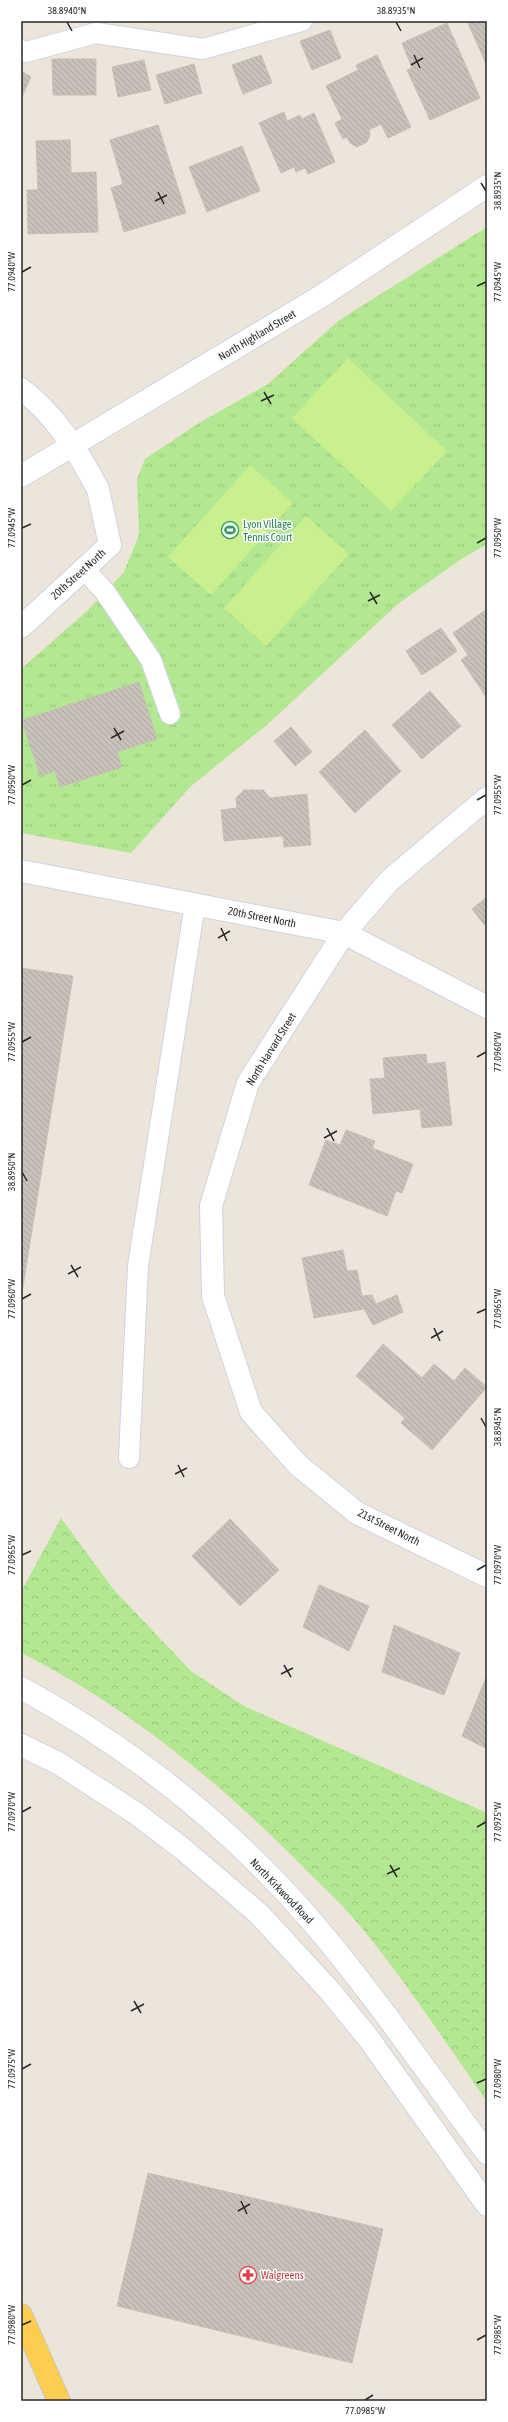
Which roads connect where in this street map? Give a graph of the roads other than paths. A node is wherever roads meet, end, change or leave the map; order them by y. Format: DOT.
graph roads {
  1 [pos="302,21"];
  2 [pos="21,50"];
  3 [pos="487,186"];
  4 [pos="21,389"];
  5 [pos="73,446"];
  6 [pos="21,476"];
  7 [pos="85,570"];
  8 [pos="21,627"];
  9 [pos="170,714"];
  10 [pos="487,798"];
  11 [pos="21,871"];
  12 [pos="195,904"];
  13 [pos="344,933"];
  14 [pos="487,1007"];
  15 [pos="251,1412"];
  16 [pos="129,1458"];
  17 [pos="487,1576"];
  18 [pos="21,1688"];
  19 [pos="21,1745"];
  20 [pos="487,2153"];
  21 [pos="487,2205"];
  22 [pos="21,2315"];
  23 [pos="59,2401"];
  1 -- 2 [label="lane"];
  3 -- 5 [label="street, North Highland Street"];
  4 -- 5 [label="street"];
  5 -- 6 [label="street, North Highland Street"];
  5 -- 7 [label="street, 20th Street North"];
  7 -- 8 [label="street, 20th Street North"];
  7 -- 9 [label="lane"];
  10 -- 13 [label="street, North Harvard Street"];
  11 -- 12 [label="street, 20th Street North"];
  12 -- 13 [label="street, 20th Street North"];
  12 -- 16 [label="lane"];
  13 -- 14 [label="street, 20th Street North"];
  13 -- 15 [label="street, North Harvard Street"];
  15 -- 17 [label="street, 21st Street North"];
  18 -- 20 [label="street, North Kirkwood Road"];
  19 -- 21 [label="street"];
  22 -- 23 [label="main road"];
}
